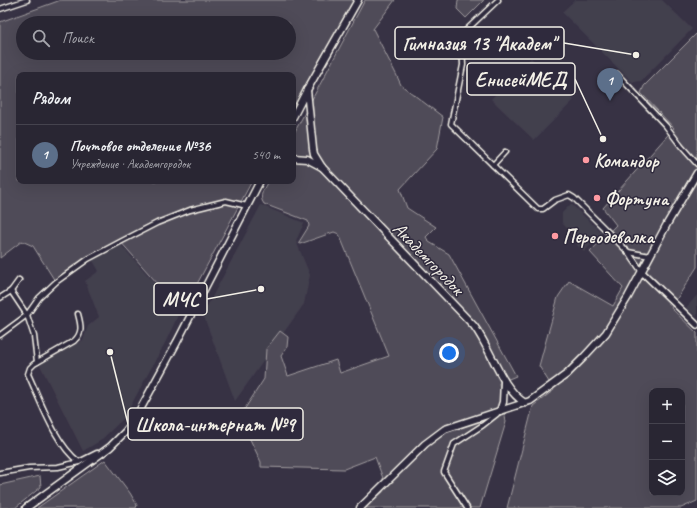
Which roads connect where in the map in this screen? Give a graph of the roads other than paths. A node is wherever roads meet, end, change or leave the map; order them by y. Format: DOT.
graph roads {
  1 [pos="27,0"];
  2 [pos="358,0"];
  3 [pos="498,0"];
  4 [pos="0,9"];
  5 [pos="617,74"];
  6 [pos="307,90"];
  7 [pos="296,111"];
  8 [pos="505,152"];
  9 [pos="296,158"];
  10 [pos="697,164"];
  11 [pos="493,165"];
  12 [pos="322,167"];
  13 [pos="697,173"];
  14 [pos="258,184"];
  15 [pos="247,206"];
  16 [pos="628,252"];
  17 [pos="650,256"];
  18 [pos="642,272"];
  19 [pos="19,280"];
  20 [pos="11,291"];
  21 [pos="0,298"];
  22 [pos="78,314"];
  23 [pos="27,315"];
  24 [pos="697,326"];
  25 [pos="0,335"];
  26 [pos="37,362"];
  27 [pos="503,379"];
  28 [pos="525,403"];
  29 [pos="500,411"];
  30 [pos="110,447"];
  31 [pos="79,462"];
  32 [pos="0,474"];
  33 [pos="26,508"];
  34 [pos="360,508"];
  35 [pos="467,508"];
  1 -- 4 [label="street"];
  2 -- 6 [label="main road"];
  3 -- 11 [label="street"];
  5 -- 10 [label="street"];
  6 -- 7 [label="main road"];
  6 -- 12 [label="main road"];
  8 -- 11 [label="street"];
  9 -- 12 [label="main road"];
  11 -- 16 [label="street"];
  12 -- 27 [label="main road, Академгородок"];
  13 -- 17 [label="main road"];
  14 -- 15 [label="main road"];
  15 -- 23 [label="street"];
  15 -- 30 [label="main road"];
  16 -- 17 [label="street"];
  16 -- 18 [label="street"];
  17 -- 18 [label="main road"];
  18 -- 24 [label="street"];
  18 -- 28 [label="main road"];
  19 -- 20 [label="street"];
  20 -- 21 [label="street"];
  20 -- 23 [label="street"];
  22 -- 26 [label="street"];
  23 -- 25 [label="street"];
  23 -- 26 [label="street"];
  26 -- 31 [label="street"];
  27 -- 28 [label="main road, Академгородок"];
  27 -- 29 [label="main road"];
  28 -- 29 [label="main road"];
  29 -- 34 [label="main road"];
  29 -- 35 [label="street"];
  30 -- 31 [label="street"];
  30 -- 33 [label="main road"];
  31 -- 32 [label="street"];
}
